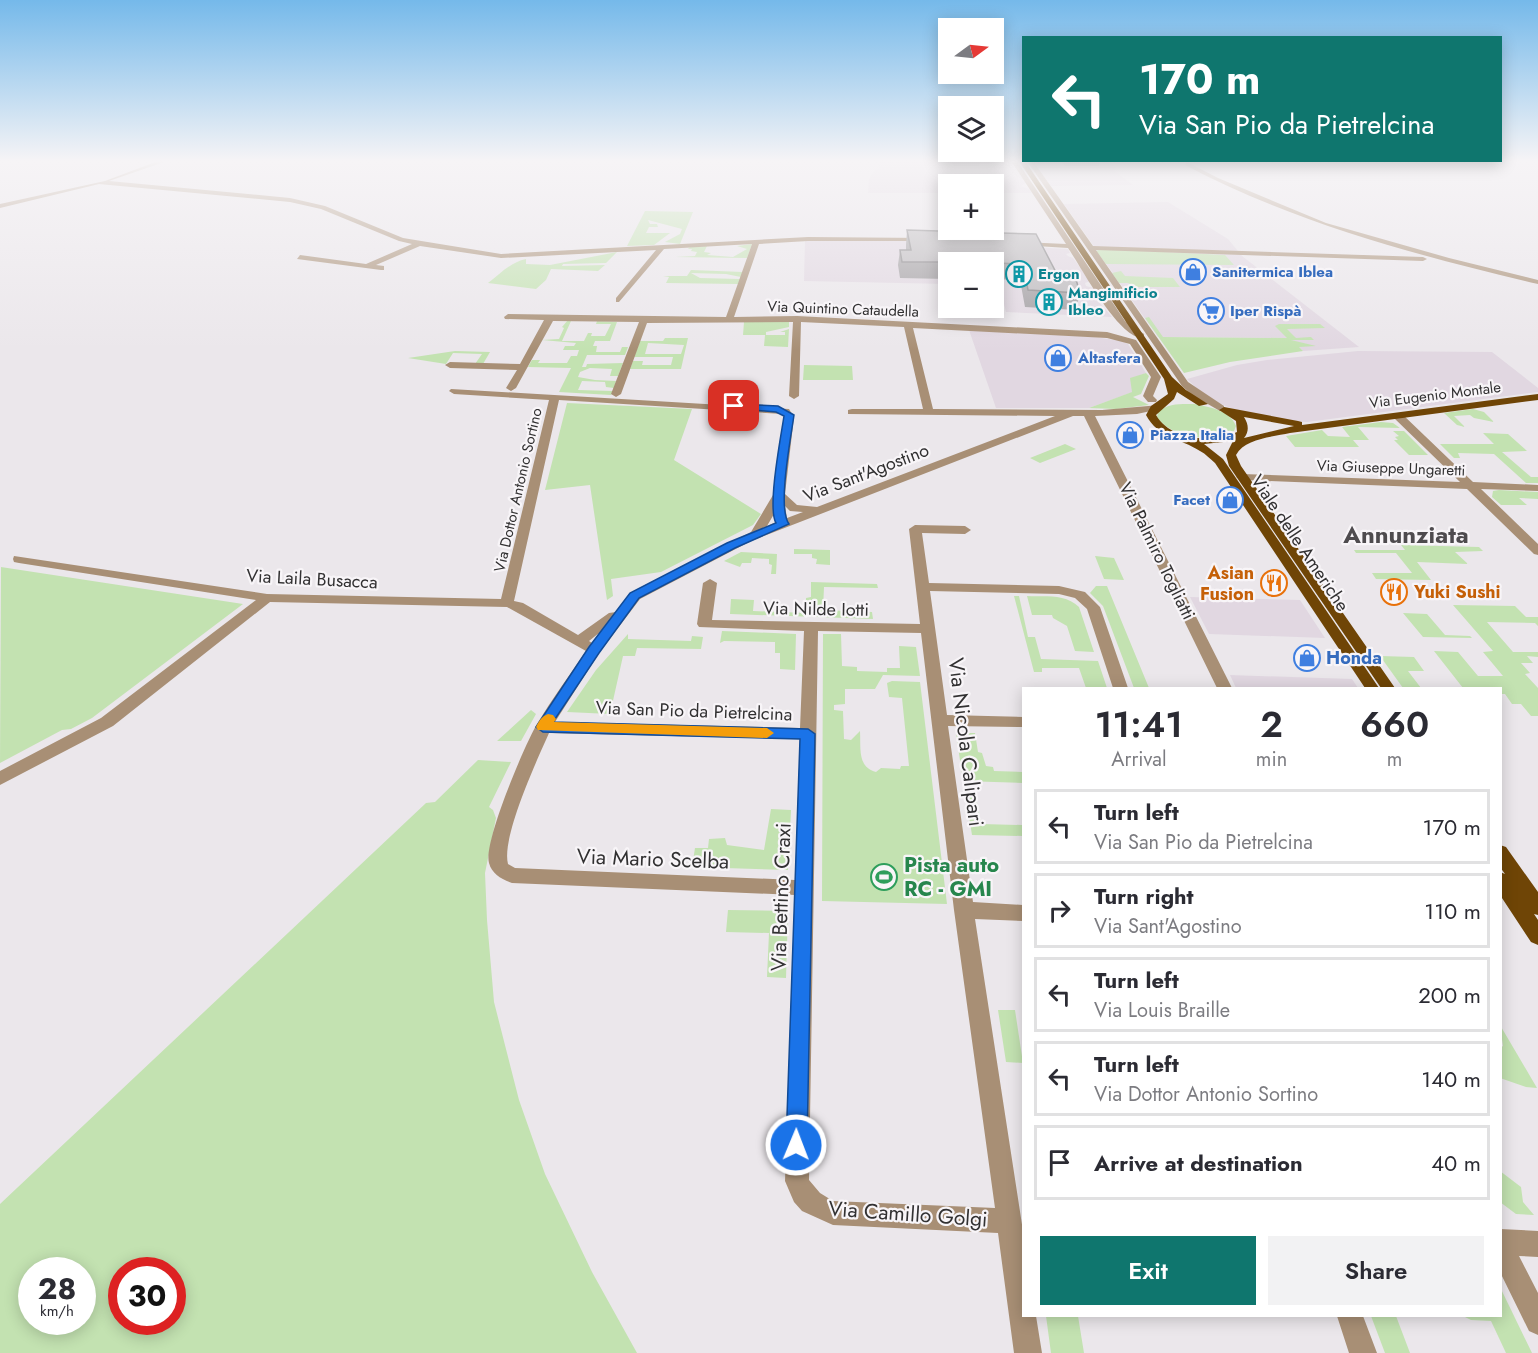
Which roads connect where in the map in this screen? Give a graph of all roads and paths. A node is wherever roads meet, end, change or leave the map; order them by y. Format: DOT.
graph roads {
  1 [pos="361,224"];
  2 [pos="1056,224"];
  3 [pos="1063,224"];
  4 [pos="1074,224"];
  5 [pos="1324,224"];
  6 [pos="932,241"];
  7 [pos="756,242"];
  8 [pos="418,244"];
  9 [pos="1012,244"];
  10 [pos="663,246"];
  11 [pos="1070,246"];
  12 [pos="1090,248"];
  13 [pos="300,257"];
  14 [pos="1446,260"];
  15 [pos="367,266"];
  16 [pos="381,268"];
  17 [pos="1538,282"];
  18 [pos="619,300"];
  19 [pos="508,317"];
  20 [pos="550,318"];
  21 [pos="644,320"];
  22 [pos="729,320"];
  23 [pos="797,320"];
  24 [pos="908,325"];
  25 [pos="1137,339"];
  26 [pos="450,365"];
  27 [pos="523,367"];
  28 [pos="1169,379"];
  29 [pos="511,388"];
  30 [pos="454,391"];
  31 [pos="616,394"];
  32 [pos="794,396"];
  33 [pos="555,397"];
  34 [pos="1538,397"];
  35 [pos="1157,404"];
  36 [pos="1203,404"];
  37 [pos="1222,409"];
  38 [pos="852,412"];
  39 [pos="929,412"];
  40 [pos="1071,413"];
  41 [pos="1095,413"];
  42 [pos="1397,415"];
  43 [pos="1336,423"];
  44 [pos="1157,425"];
  45 [pos="1179,436"];
  46 [pos="1238,440"];
  47 [pos="1242,477"];
  48 [pos="1469,486"];
  49 [pos="1538,488"];
  50 [pos="778,495"];
  51 [pos="827,507"];
  52 [pos="783,524"];
  53 [pos="965,530"];
  54 [pos="756,534"];
  55 [pos="1538,551"];
  56 [pos="19,559"];
  57 [pos="710,583"];
  58 [pos="923,587"];
  59 [pos="267,598"];
  60 [pos="507,603"];
  61 [pos="624,609"];
  62 [pos="811,627"];
  63 [pos="927,629"];
  64 [pos="579,641"];
  65 [pos="594,650"];
  66 [pos="1122,687"];
  67 [pos="1225,687"];
  68 [pos="1371,687"];
  69 [pos="1387,687"];
  70 [pos="939,720"];
  71 [pos="1022,722"];
  72 [pos="543,727"];
  73 [pos="808,734"];
  74 [pos="0,779"];
  75 [pos="1502,855"];
  76 [pos="501,869"];
  77 [pos="1502,883"];
  78 [pos="804,888"];
  79 [pos="1538,908"];
  80 [pos="964,910"];
  81 [pos="1022,913"];
  82 [pos="1538,936"];
  83 [pos="796,1169"];
  84 [pos="1015,1221"];
  85 [pos="1502,1243"];
  86 [pos="1538,1244"];
  87 [pos="1502,1247"];
  88 [pos="1022,1292"];
  89 [pos="1024,1317"];
  90 [pos="1350,1317"];
  91 [pos="1538,1322"];
  92 [pos="1028,1353"];
  93 [pos="1363,1353"];
  1 -- 8 [label="street"];
  2 -- 11 [label="street"];
  3 -- 25 [label="main road"];
  4 -- 12 [label="street"];
  5 -- 14 [label="street"];
  6 -- 7 [label="street"];
  7 -- 10 [label="street"];
  7 -- 22 [label="street"];
  8 -- 10 [label="street"];
  8 -- 15 [label="street"];
  9 -- 11 [label="street"];
  10 -- 18 [label="street"];
  11 -- 25 [label="street"];
  12 -- 14 [label="street"];
  12 -- 37 [label="street"];
  13 -- 15 [label="street"];
  14 -- 17 [label="street"];
  15 -- 16 [label="street"];
  19 -- 20 [label="street, Via Quintino Cataudella"];
  20 -- 21 [label="street, Via Quintino Cataudella"];
  20 -- 27 [label="street"];
  21 -- 22 [label="street, Via Quintino Cataudella"];
  21 -- 31 [label="street"];
  22 -- 23 [label="street, Via Quintino Cataudella"];
  23 -- 24 [label="street, Via Quintino Cataudella"];
  23 -- 32 [label="street"];
  24 -- 25 [label="street, Via Quintino Cataudella"];
  24 -- 39 [label="street"];
  25 -- 28 [label="main road"];
  25 -- 35 [label="street"];
  26 -- 27 [label="street"];
  27 -- 29 [label="street"];
  28 -- 35 [label="main road"];
  28 -- 36 [label="main road"];
  30 -- 33 [label="street"];
  33 -- 50 [label="street, Via Dottor Antonio Sortino"];
  33 -- 60 [label="street, Via Dottor Antonio Sortino"];
  34 -- 42 [label="main road, Via Eugenio Montale"];
  35 -- 36 [label="main road"];
  35 -- 41 [label="street"];
  35 -- 44 [label="main road"];
  36 -- 37 [label="main road"];
  37 -- 43 [label="main road"];
  37 -- 46 [label="main road, Viale delle Americhe"];
  38 -- 39 [label="street"];
  39 -- 40 [label="street"];
  40 -- 41 [label="street"];
  40 -- 51 [label="street, Via Sant'Agostino"];
  41 -- 44 [label="street"];
  41 -- 67 [label="street, Via Palmiro Togliatti"];
  42 -- 43 [label="main road, Via Eugenio Montale"];
  42 -- 48 [label="street"];
  43 -- 46 [label="main road"];
  44 -- 45 [label="main road, Viale delle Americhe"];
  45 -- 46 [label="main road"];
  45 -- 68 [label="main road, Viale delle Americhe"];
  46 -- 47 [label="main road, Viale delle Americhe"];
  47 -- 48 [label="street, Via Giuseppe Ungaretti"];
  47 -- 69 [label="main road, Viale delle Americhe"];
  48 -- 49 [label="street, Via Giuseppe Ungaretti"];
  48 -- 55 [label="street"];
  50 -- 51 [label="street"];
  50 -- 52 [label="street"];
  50 -- 54 [label="street"];
  51 -- 52 [label="street, Via Sant'Agostino"];
  52 -- 54 [label="street, Via Sant'Agostino"];
  53 -- 58 [label="street, Via Nicola Calipari"];
  54 -- 61 [label="street, Via Sant'Agostino"];
  56 -- 59 [label="street, Via Laila Busacca"];
  57 -- 62 [label="street, Via Nilde Iotti"];
  58 -- 63 [label="street, Via Nicola Calipari"];
  58 -- 66 [label="street"];
  59 -- 60 [label="street, Via Laila Busacca"];
  59 -- 74 [label="street"];
  60 -- 64 [label="street, Via Laila Busacca"];
  61 -- 64 [label="street"];
  61 -- 65 [label="street, Via Sant'Agostino"];
  62 -- 63 [label="street, Via Nilde Iotti"];
  62 -- 73 [label="street, Via Bettino Craxi"];
  63 -- 70 [label="street, Via Nicola Calipari"];
  64 -- 65 [label="street, Via Laila Busacca"];
  65 -- 72 [label="street, Via Sant'Agostino"];
  70 -- 71 [label="street"];
  70 -- 80 [label="street, Via Nicola Calipari"];
  72 -- 73 [label="street, Via San Pio da Pietrelcina"];
  72 -- 76 [label="street, Via Sant'Agostino"];
  73 -- 78 [label="street, Via Bettino Craxi"];
  75 -- 79 [label="main road"];
  76 -- 78 [label="street, Via Mario Scelba"];
  77 -- 82 [label="main road"];
  78 -- 83 [label="street, Via Bettino Craxi"];
  80 -- 81 [label="street"];
  80 -- 84 [label="street, Via Nicola Calipari"];
  83 -- 84 [label="street, Via Camillo Golgi"];
  84 -- 88 [label="street, Via Nicola Calipari"];
  85 -- 86 [label="street"];
  87 -- 91 [label="street"];
  89 -- 92 [label="street, Via Nicola Calipari"];
  90 -- 93 [label="street"];
}
